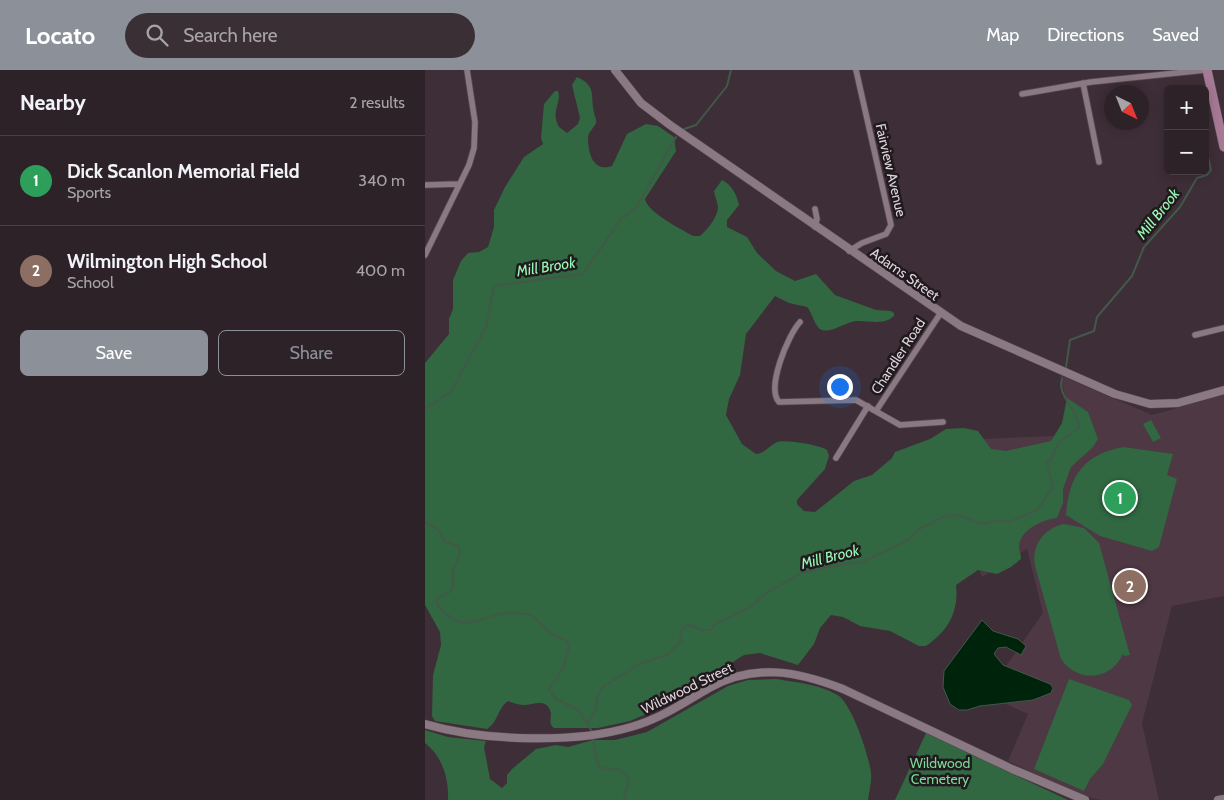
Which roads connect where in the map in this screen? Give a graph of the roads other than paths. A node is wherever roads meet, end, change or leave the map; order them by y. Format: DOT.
graph roads {
  1 [pos="467,70"];
  2 [pos="615,70"];
  3 [pos="856,70"];
  4 [pos="1206,70"];
  5 [pos="1083,83"];
  6 [pos="1023,94"];
  7 [pos="1224,147"];
  8 [pos="1099,162"];
  9 [pos="459,184"];
  10 [pos="425,185"];
  11 [pos="815,209"];
  12 [pos="815,227"];
  13 [pos="849,251"];
  14 [pos="425,255"];
  15 [pos="940,314"];
  16 [pos="800,322"];
  17 [pos="1224,328"];
  18 [pos="1195,335"];
  19 [pos="1224,390"];
  20 [pos="868,406"];
  21 [pos="876,411"];
  22 [pos="943,422"];
  23 [pos="836,458"];
  24 [pos="425,724"];
  25 [pos="1224,799"];
  26 [pos="1085,800"];
  27 [pos="1218,800"];
  1 -- 9 [label="street"];
  2 -- 12 [label="street, Adams Street"];
  3 -- 13 [label="street, Fairview Avenue"];
  4 -- 5 [label="street"];
  4 -- 7 [label="main road"];
  5 -- 6 [label="street"];
  5 -- 8 [label="street"];
  9 -- 10 [label="street"];
  9 -- 14 [label="street"];
  11 -- 12 [label="street"];
  12 -- 13 [label="street, Adams Street"];
  13 -- 15 [label="street, Adams Street"];
  15 -- 19 [label="street, Adams Street"];
  15 -- 21 [label="street, Chandler Road"];
  16 -- 20 [label="street"];
  17 -- 18 [label="street"];
  20 -- 21 [label="street"];
  20 -- 23 [label="street"];
  21 -- 22 [label="street"];
  24 -- 26 [label="street, Wildwood Street"];
  25 -- 27 [label="street"];
}
